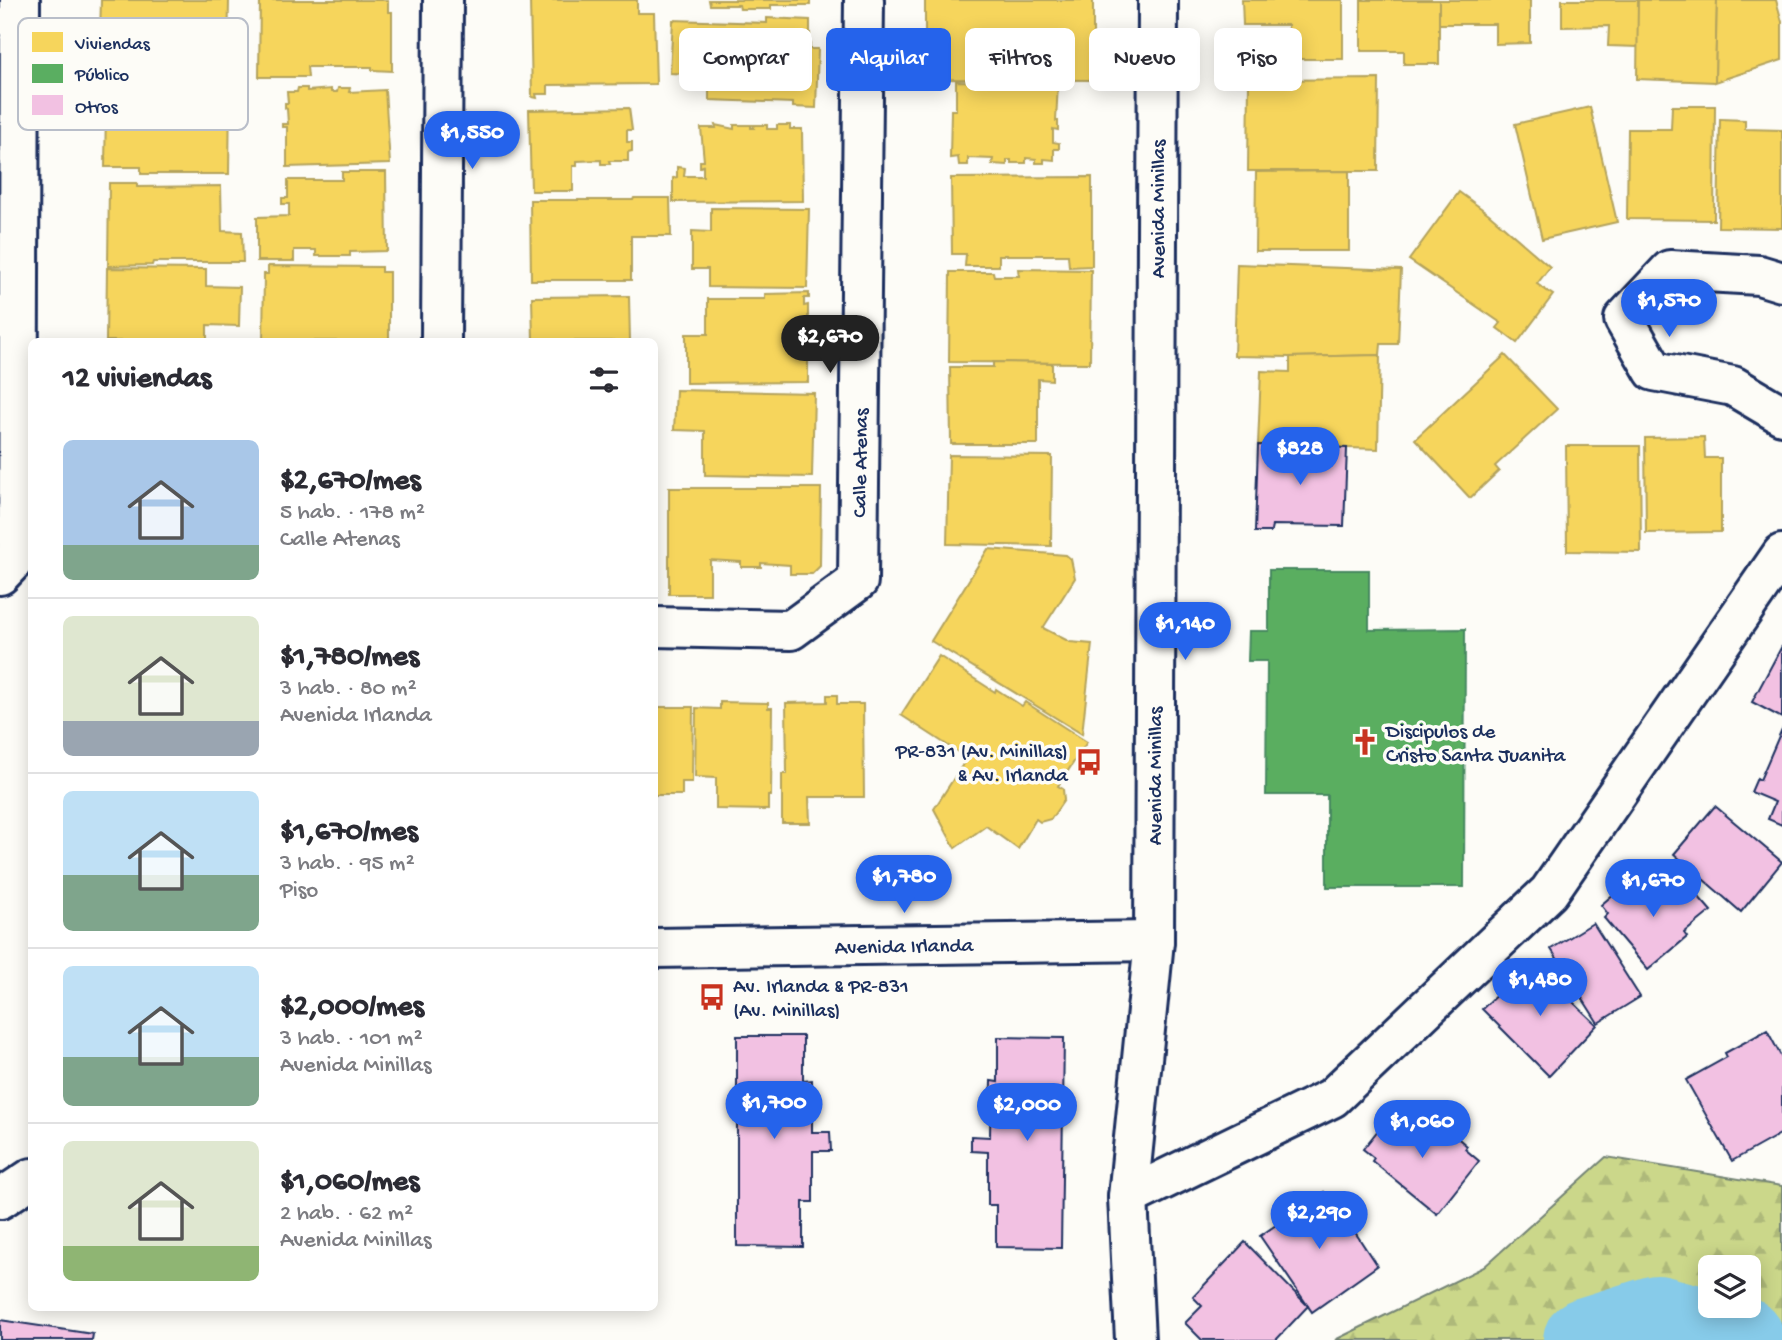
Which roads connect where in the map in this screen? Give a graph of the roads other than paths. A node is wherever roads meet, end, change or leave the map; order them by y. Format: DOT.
graph roads {
  1 [pos="20,0"];
  2 [pos="443,0"];
  3 [pos="864,0"];
  4 [pos="1158,0"];
  5 [pos="20,18"];
  6 [pos="20,130"];
  7 [pos="1782,282"];
  8 [pos="441,338"];
  9 [pos="1782,415"];
  10 [pos="1782,554"];
  11 [pos="0,575"];
  12 [pos="658,627"];
  13 [pos="1154,941"];
  14 [pos="658,948"];
  15 [pos="28,1181"];
  16 [pos="1128,1197"];
  17 [pos="0,1199"];
  18 [pos="1135,1332"];
  1 -- 5 [label="street"];
  2 -- 8 [label="street"];
  3 -- 12 [label="street, Calle Atenas"];
  4 -- 13 [label="street, Avenida Minillas"];
  6 -- 11 [label="street"];
  7 -- 9 [label="street"];
  10 -- 16 [label="street"];
  13 -- 14 [label="street, Avenida Irlanda"];
  13 -- 16 [label="street, Avenida Minillas"];
  15 -- 17 [label="street"];
  16 -- 18 [label="street, Avenida Minillas"];
}
